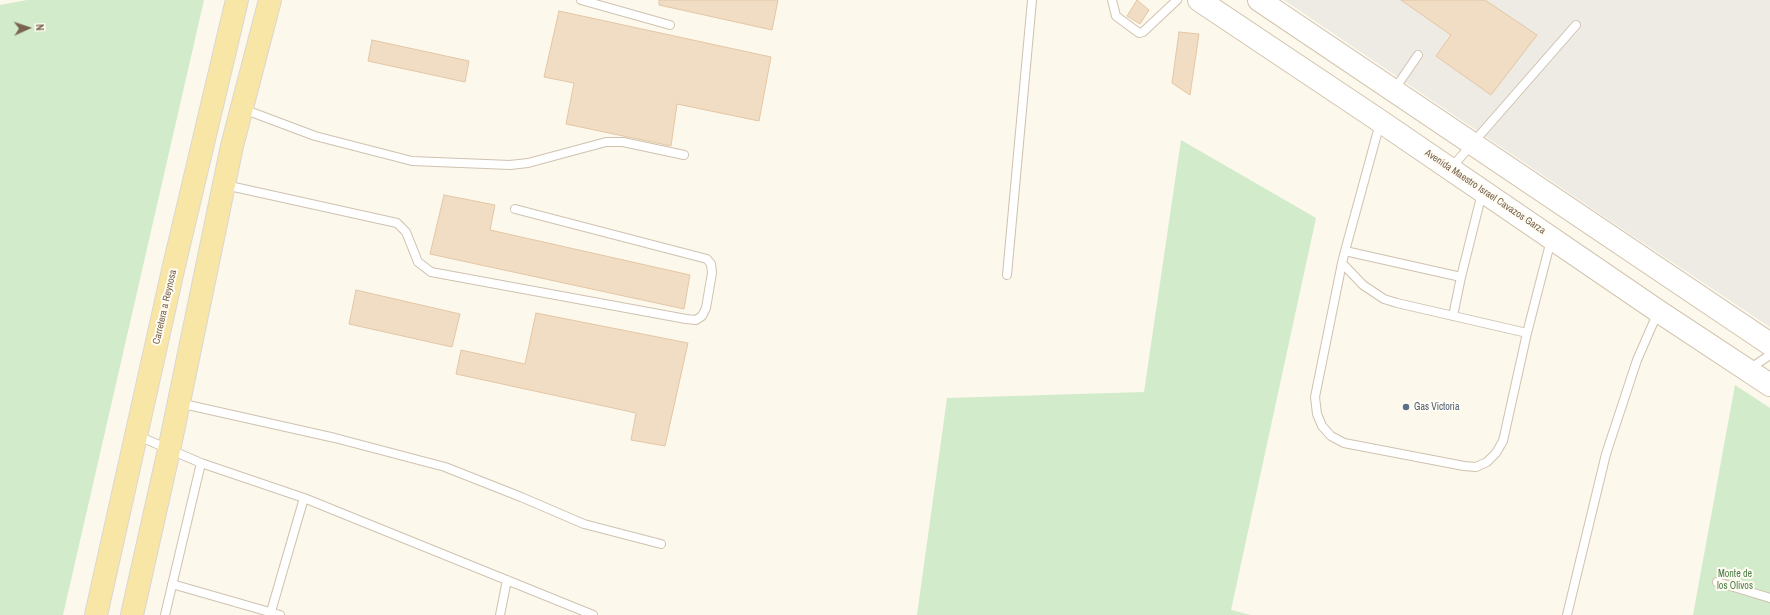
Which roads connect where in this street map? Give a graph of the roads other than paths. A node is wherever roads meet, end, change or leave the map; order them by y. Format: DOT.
graph roads {
  1 [pos="237,0"];
  2 [pos="249,0"];
  3 [pos="270,0"];
  4 [pos="581,0"];
  5 [pos="1032,0"];
  6 [pos="1112,0"];
  7 [pos="1177,0"];
  8 [pos="1199,0"];
  9 [pos="1268,6"];
  10 [pos="670,25"];
  11 [pos="1576,25"];
  12 [pos="1258,40"];
  13 [pos="1418,55"];
  14 [pos="1349,62"];
  15 [pos="1332,88"];
  16 [pos="1393,92"];
  17 [pos="242,109"];
  18 [pos="1380,121"];
  19 [pos="1472,143"];
  20 [pos="232,146"];
  21 [pos="684,156"];
  22 [pos="1450,169"];
  23 [pos="224,185"];
  24 [pos="1482,191"];
  25 [pos="515,209"];
  26 [pos="1552,238"];
  27 [pos="1345,251"];
  28 [pos="1342,263"];
  29 [pos="1007,275"];
  30 [pos="1461,277"];
  31 [pos="1658,311"];
  32 [pos="1453,316"];
  33 [pos="1527,333"];
  34 [pos="1770,344"];
  35 [pos="1770,355"];
  36 [pos="1747,370"];
  37 [pos="1770,386"];
  38 [pos="178,403"];
  39 [pos="136,435"];
  40 [pos="169,450"];
  41 [pos="202,463"];
  42 [pos="304,498"];
  43 [pos="661,544"];
  44 [pos="507,580"];
  45 [pos="1717,582"];
  46 [pos="172,584"];
  47 [pos="1770,598"];
  48 [pos="270,614"];
  49 [pos="96,615"];
  50 [pos="132,615"];
  51 [pos="165,615"];
  52 [pos="280,615"];
  53 [pos="500,615"];
  54 [pos="593,615"];
  55 [pos="1567,615"];
  1 -- 39 [label="main road, Carretera a Reynosa"];
  2 -- 20 [label="main road"];
  3 -- 17 [label="main road"];
  4 -- 10 [label="lane"];
  5 -- 29 [label="lane"];
  6 -- 7 [label="lane"];
  8 -- 12 [label="main road, Avenida Maestro Israel Cavazos Garza"];
  9 -- 12 [label="main road"];
  9 -- 14 [label="main road"];
  11 -- 19 [label="lane"];
  12 -- 15 [label="main road, Avenida Maestro Israel Cavazos Garza"];
  13 -- 16 [label="lane"];
  14 -- 15 [label="main road"];
  14 -- 16 [label="main road"];
  15 -- 18 [label="main road, Avenida Maestro Israel Cavazos Garza"];
  16 -- 19 [label="main road"];
  17 -- 20 [label="main road"];
  17 -- 21 [label="lane"];
  18 -- 22 [label="main road, Avenida Maestro Israel Cavazos Garza"];
  18 -- 27 [label="lane"];
  19 -- 22 [label="lane"];
  19 -- 34 [label="main road"];
  20 -- 23 [label="main road"];
  22 -- 24 [label="main road, Avenida Maestro Israel Cavazos Garza"];
  23 -- 25 [label="lane"];
  23 -- 38 [label="main road"];
  24 -- 26 [label="main road, Avenida Maestro Israel Cavazos Garza"];
  24 -- 30 [label="lane"];
  26 -- 31 [label="main road, Avenida Maestro Israel Cavazos Garza"];
  26 -- 33 [label="lane"];
  27 -- 28 [label="lane"];
  27 -- 30 [label="lane"];
  28 -- 32 [label="lane"];
  28 -- 33 [label="lane"];
  30 -- 32 [label="lane"];
  31 -- 36 [label="main road, Avenida Maestro Israel Cavazos Garza"];
  31 -- 55 [label="lane"];
  32 -- 33 [label="lane"];
  35 -- 36 [label="lane"];
  36 -- 37 [label="main road, Avenida Maestro Israel Cavazos Garza"];
  38 -- 40 [label="main road"];
  38 -- 43 [label="lane"];
  39 -- 40 [label="lane"];
  39 -- 49 [label="main road, Carretera a Reynosa"];
  40 -- 41 [label="lane"];
  40 -- 50 [label="main road"];
  41 -- 42 [label="lane"];
  41 -- 46 [label="lane"];
  42 -- 44 [label="lane"];
  42 -- 48 [label="lane"];
  44 -- 53 [label="lane"];
  44 -- 54 [label="lane"];
  45 -- 47 [label="lane"];
  46 -- 48 [label="lane"];
  46 -- 51 [label="lane"];
  48 -- 52 [label="lane"];
}
